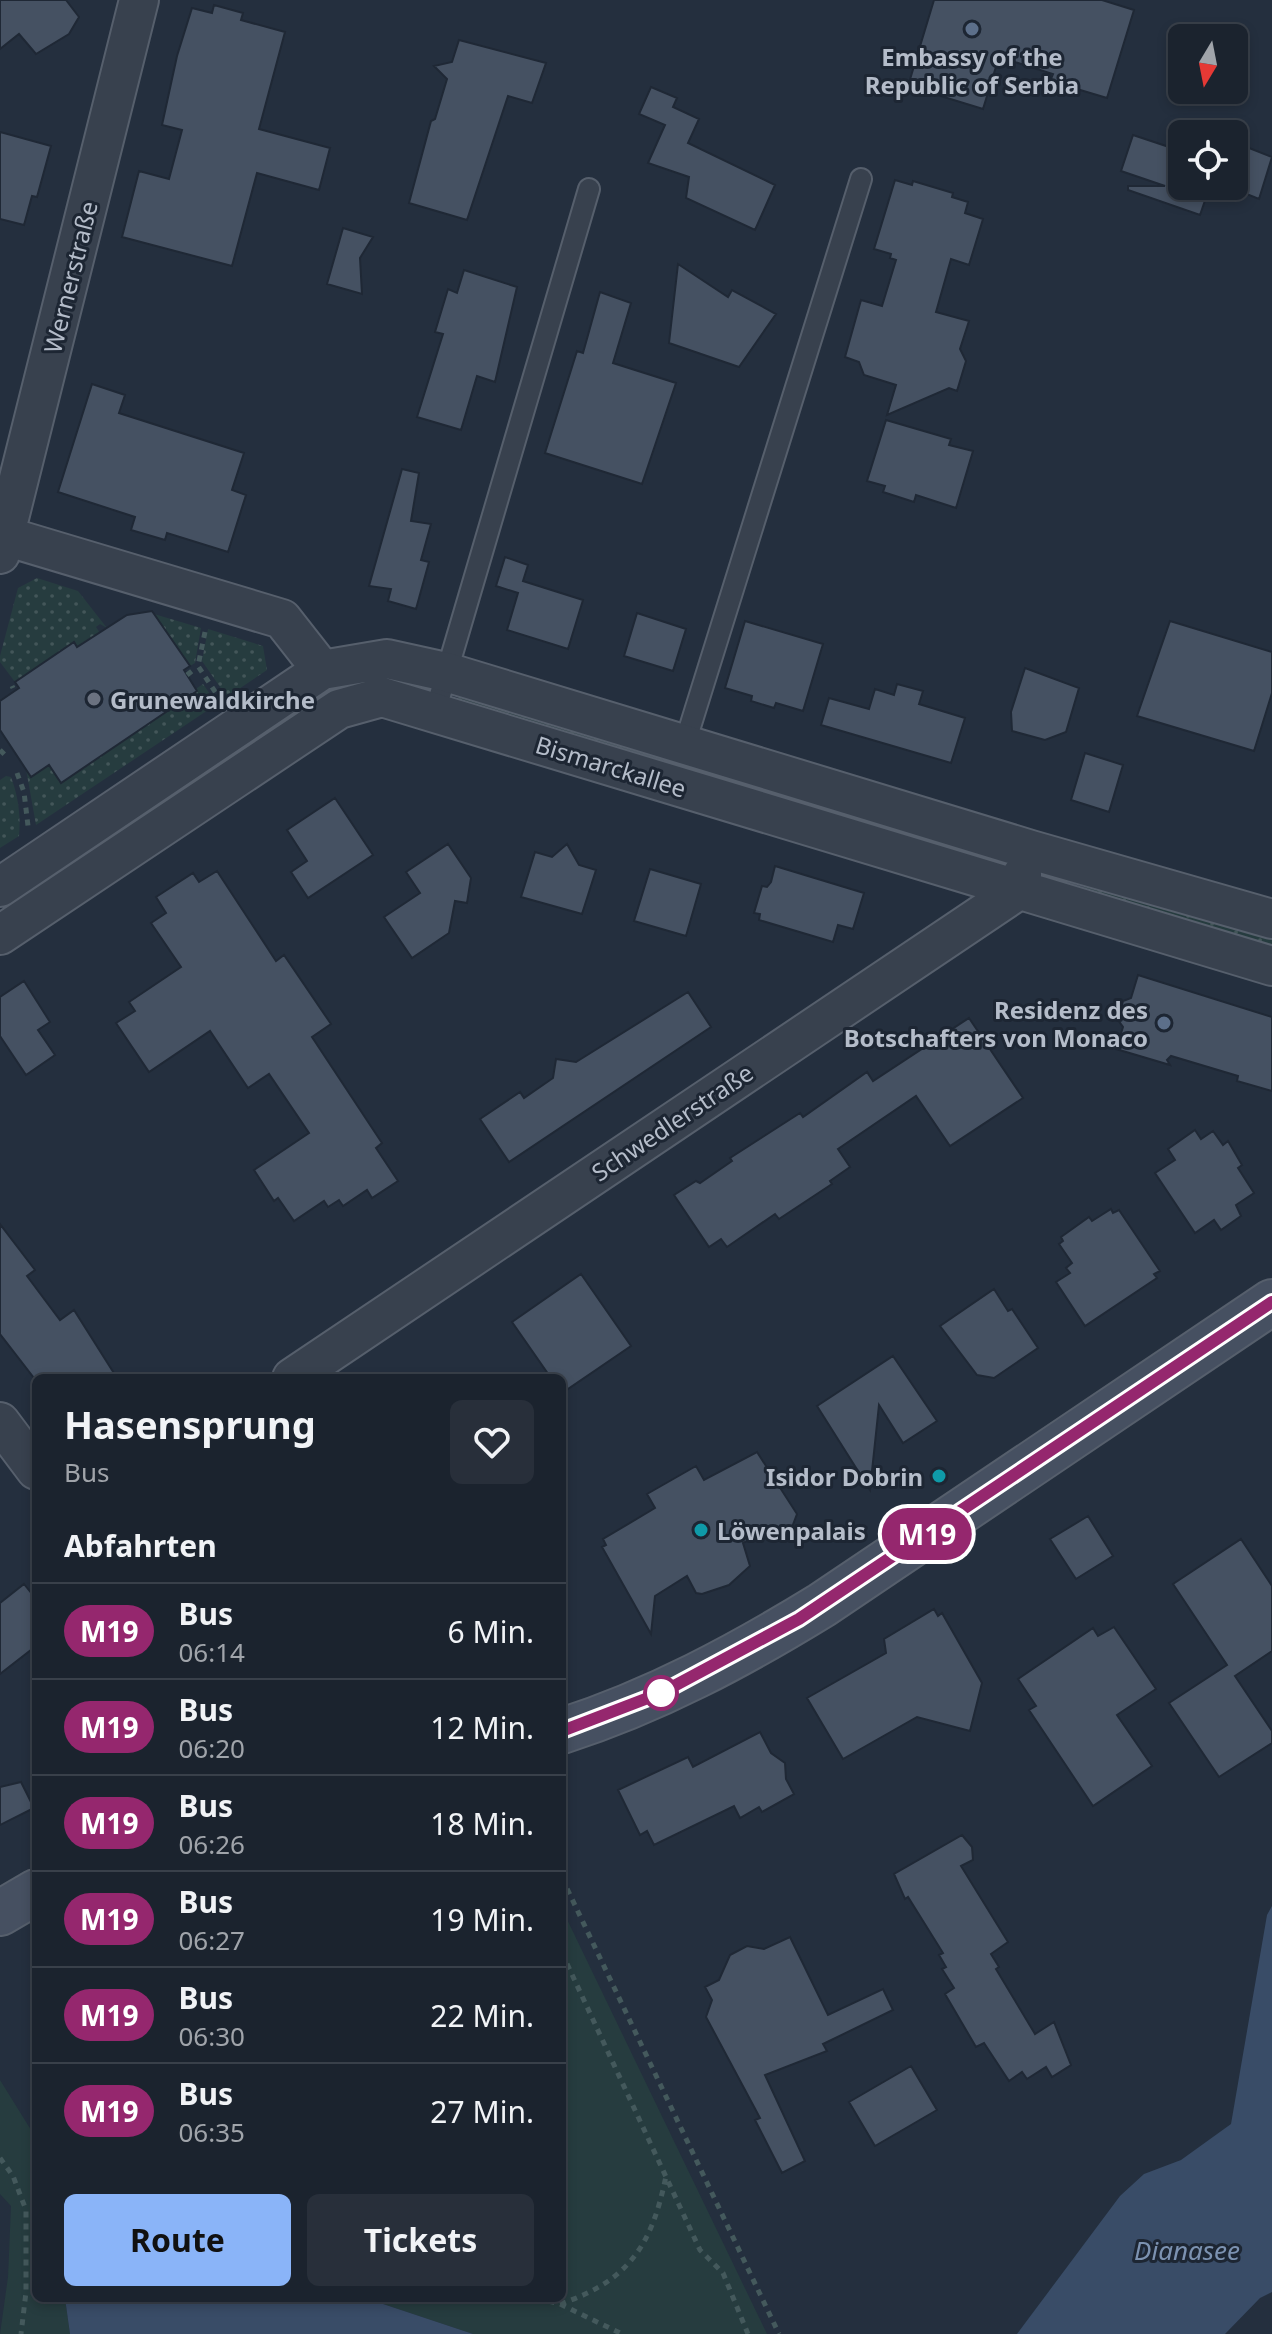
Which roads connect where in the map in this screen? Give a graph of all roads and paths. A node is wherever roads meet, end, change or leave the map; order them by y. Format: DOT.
graph roads {
  1 [pos="139,0"];
  2 [pos="861,179"];
  3 [pos="589,189"];
  4 [pos="2,540"];
  5 [pos="207,621"];
  6 [pos="322,670"];
  7 [pos="446,672"];
  8 [pos="225,706"];
  9 [pos="435,712"];
  10 [pos="685,743"];
  11 [pos="0,750"];
  12 [pos="6,756"];
  13 [pos="17,773"];
  14 [pos="28,831"];
  15 [pos="1031,850"];
  16 [pos="0,887"];
  17 [pos="1017,891"];
  18 [pos="1272,919"];
  19 [pos="0,935"];
  20 [pos="1272,966"];
  21 [pos="1272,1302"];
  22 [pos="298,1374"];
  23 [pos="0,1422"];
  24 [pos="32,1465"];
  25 [pos="566,1729"];
  26 [pos="566,1886"];
  27 [pos="32,1894"];
  28 [pos="0,1913"];
  29 [pos="566,1962"];
  30 [pos="0,2158"];
  31 [pos="666,2175"];
  32 [pos="552,2302"];
  33 [pos="560,2304"];
  34 [pos="21,2334"];
  35 [pos="622,2334"];
  36 [pos="748,2334"];
  37 [pos="779,2334"];
  1 -- 4 [label="street, Wernerstraße"];
  2 -- 10 [label="lane, Bismarckallee"];
  3 -- 7 [label="lane"];
  4 -- 6 [label="street"];
  5 -- 8 [label="path"];
  6 -- 7 [label="street, Bismarckallee"];
  6 -- 16 [label="street, Bismarckallee"];
  7 -- 9 [label="lane"];
  7 -- 10 [label="street, Bismarckallee"];
  9 -- 17 [label="street, Bismarckallee"];
  9 -- 19 [label="street, Bismarckallee"];
  10 -- 15 [label="street, Bismarckallee"];
  11 -- 12 [label="path"];
  13 -- 14 [label="path"];
  15 -- 17 [label="street"];
  15 -- 18 [label="street, Bismarckallee"];
  17 -- 20 [label="street, Bismarckallee"];
  17 -- 22 [label="street, Schwedlerstraße"];
  21 -- 25 [label="main road"];
  23 -- 24 [label="street"];
  26 -- 37 [label="path"];
  27 -- 28 [label="main road"];
  29 -- 31 [label="path"];
  30 -- 34 [label="path"];
  31 -- 33 [label="path"];
  31 -- 36 [label="path"];
  32 -- 33 [label="path"];
  33 -- 35 [label="path"];
}
